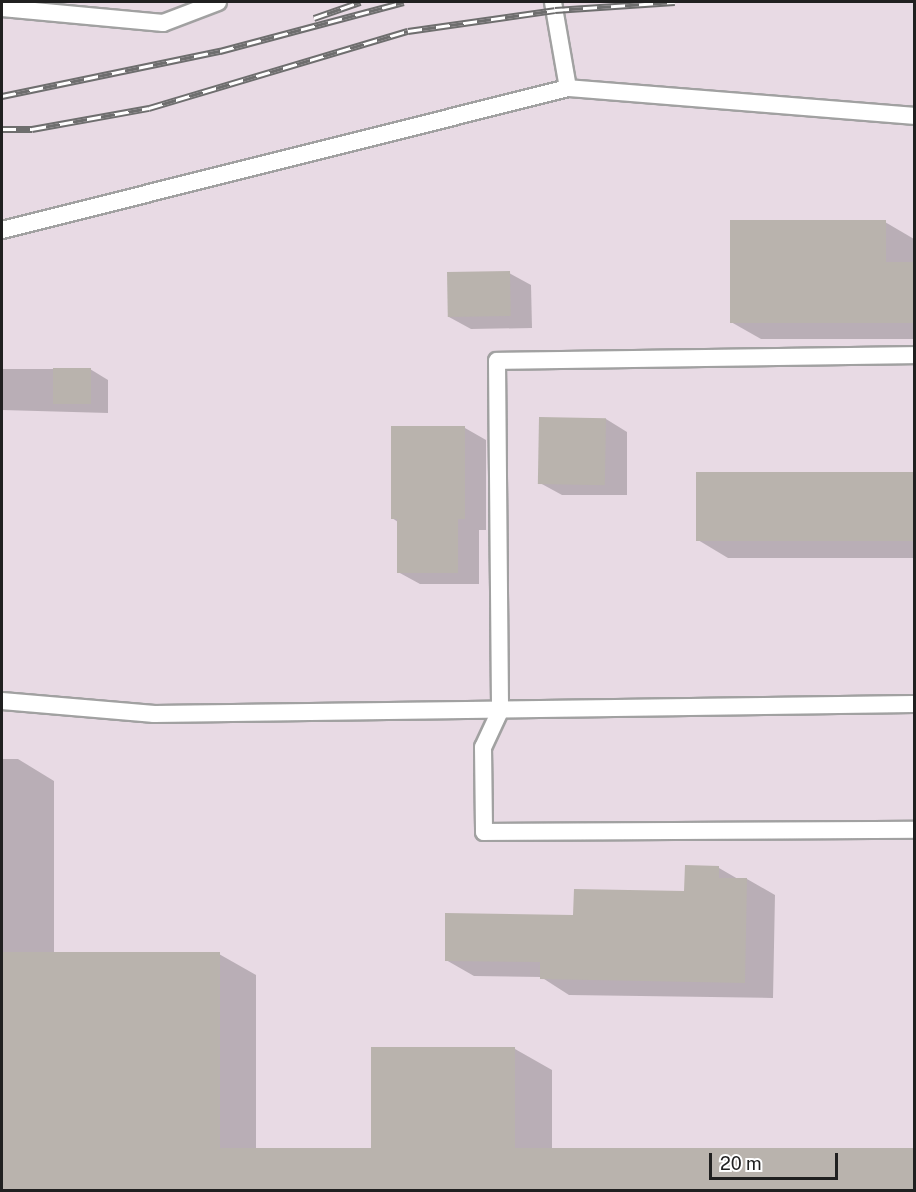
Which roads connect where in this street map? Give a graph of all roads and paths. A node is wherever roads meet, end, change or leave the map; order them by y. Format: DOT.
graph roads {
  1 [pos="218,2"];
  2 [pos="553,2"];
  3 [pos="2,8"];
  4 [pos="568,88"];
  5 [pos="915,116"];
  6 [pos="2,230"];
  7 [pos="915,355"];
  8 [pos="2,701"];
  9 [pos="915,704"];
  10 [pos="500,711"];
  11 [pos="915,830"];
  1 -- 3 [label="lane"];
  2 -- 4 [label="lane"];
  4 -- 5 [label="lane"];
  4 -- 6 [label="lane"];
  7 -- 10 [label="lane"];
  8 -- 10 [label="lane"];
  9 -- 10 [label="lane"];
  10 -- 11 [label="lane"];
}
